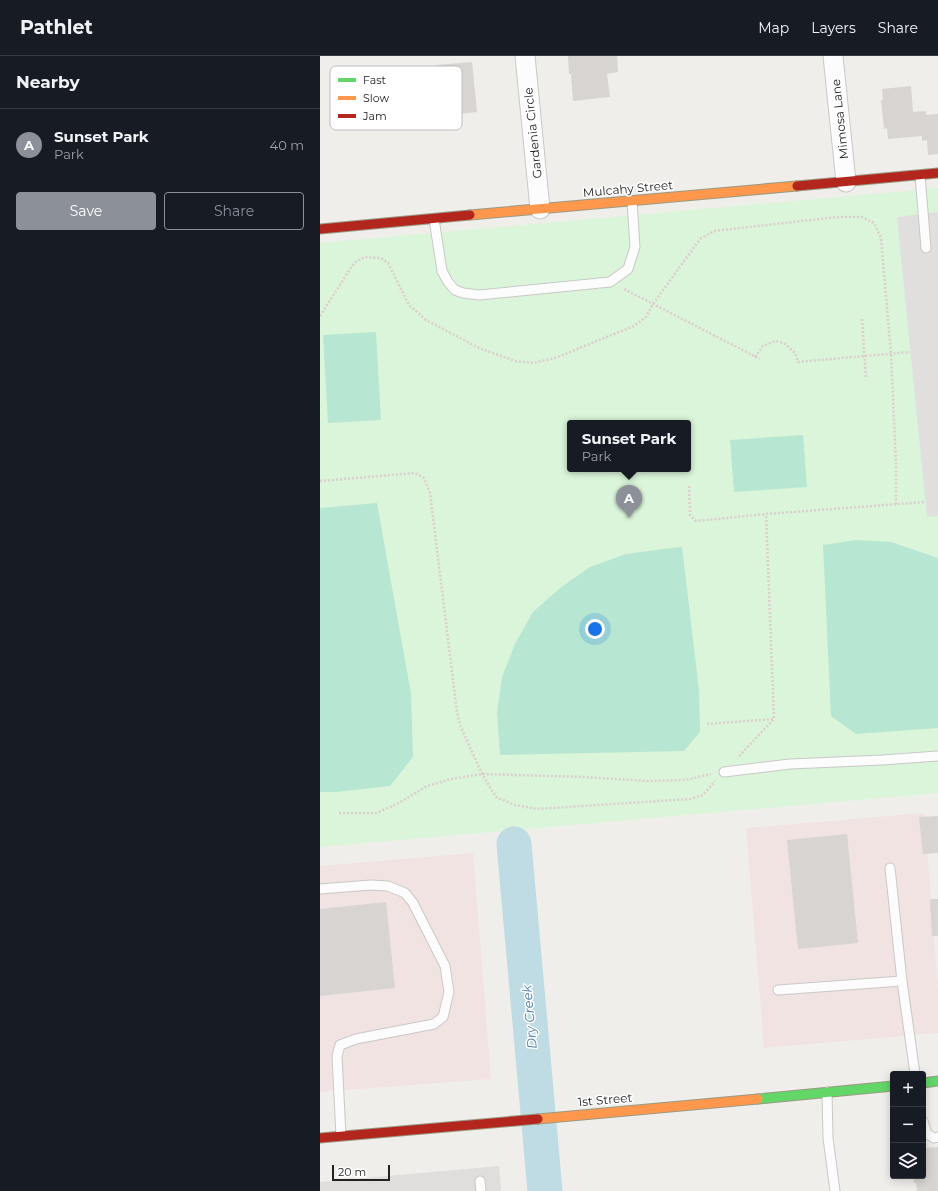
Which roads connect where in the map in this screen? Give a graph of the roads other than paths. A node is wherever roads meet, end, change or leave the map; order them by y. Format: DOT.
graph roads {
  1 [pos="525,56"];
  2 [pos="833,56"];
  3 [pos="938,173"];
  4 [pos="920,175"];
  5 [pos="846,182"];
  6 [pos="632,201"];
  7 [pos="540,210"];
  8 [pos="434,219"];
  9 [pos="320,229"];
  10 [pos="926,248"];
  11 [pos="938,756"];
  12 [pos="724,772"];
  13 [pos="890,868"];
  14 [pos="320,889"];
  15 [pos="902,981"];
  16 [pos="778,990"];
  17 [pos="915,1071"];
  18 [pos="938,1081"];
  19 [pos="926,1083"];
  20 [pos="890,1086"];
  21 [pos="826,1092"];
  22 [pos="926,1131"];
  23 [pos="340,1136"];
  24 [pos="938,1137"];
  25 [pos="320,1138"];
  26 [pos="480,1181"];
  27 [pos="481,1191"];
  28 [pos="835,1191"];
  1 -- 7 [label="street, Gardenia Circle"];
  2 -- 5 [label="street, Mimosa Lane"];
  3 -- 4 [label="street, Mulcahy Street"];
  4 -- 5 [label="street, Mulcahy Street"];
  4 -- 10 [label="lane"];
  5 -- 6 [label="street, Mulcahy Street"];
  6 -- 7 [label="street, Mulcahy Street"];
  6 -- 8 [label="lane"];
  7 -- 8 [label="street, Mulcahy Street"];
  8 -- 9 [label="street, Mulcahy Street"];
  11 -- 12 [label="lane"];
  13 -- 15 [label="lane"];
  14 -- 23 [label="lane"];
  15 -- 16 [label="lane"];
  15 -- 17 [label="lane"];
  18 -- 19 [label="street"];
  20 -- 21 [label="street, 1st Street"];
  21 -- 23 [label="street, 1st Street"];
  21 -- 28 [label="lane"];
  22 -- 24 [label="lane"];
  23 -- 25 [label="street, 1st Street"];
  26 -- 27 [label="lane"];
}
